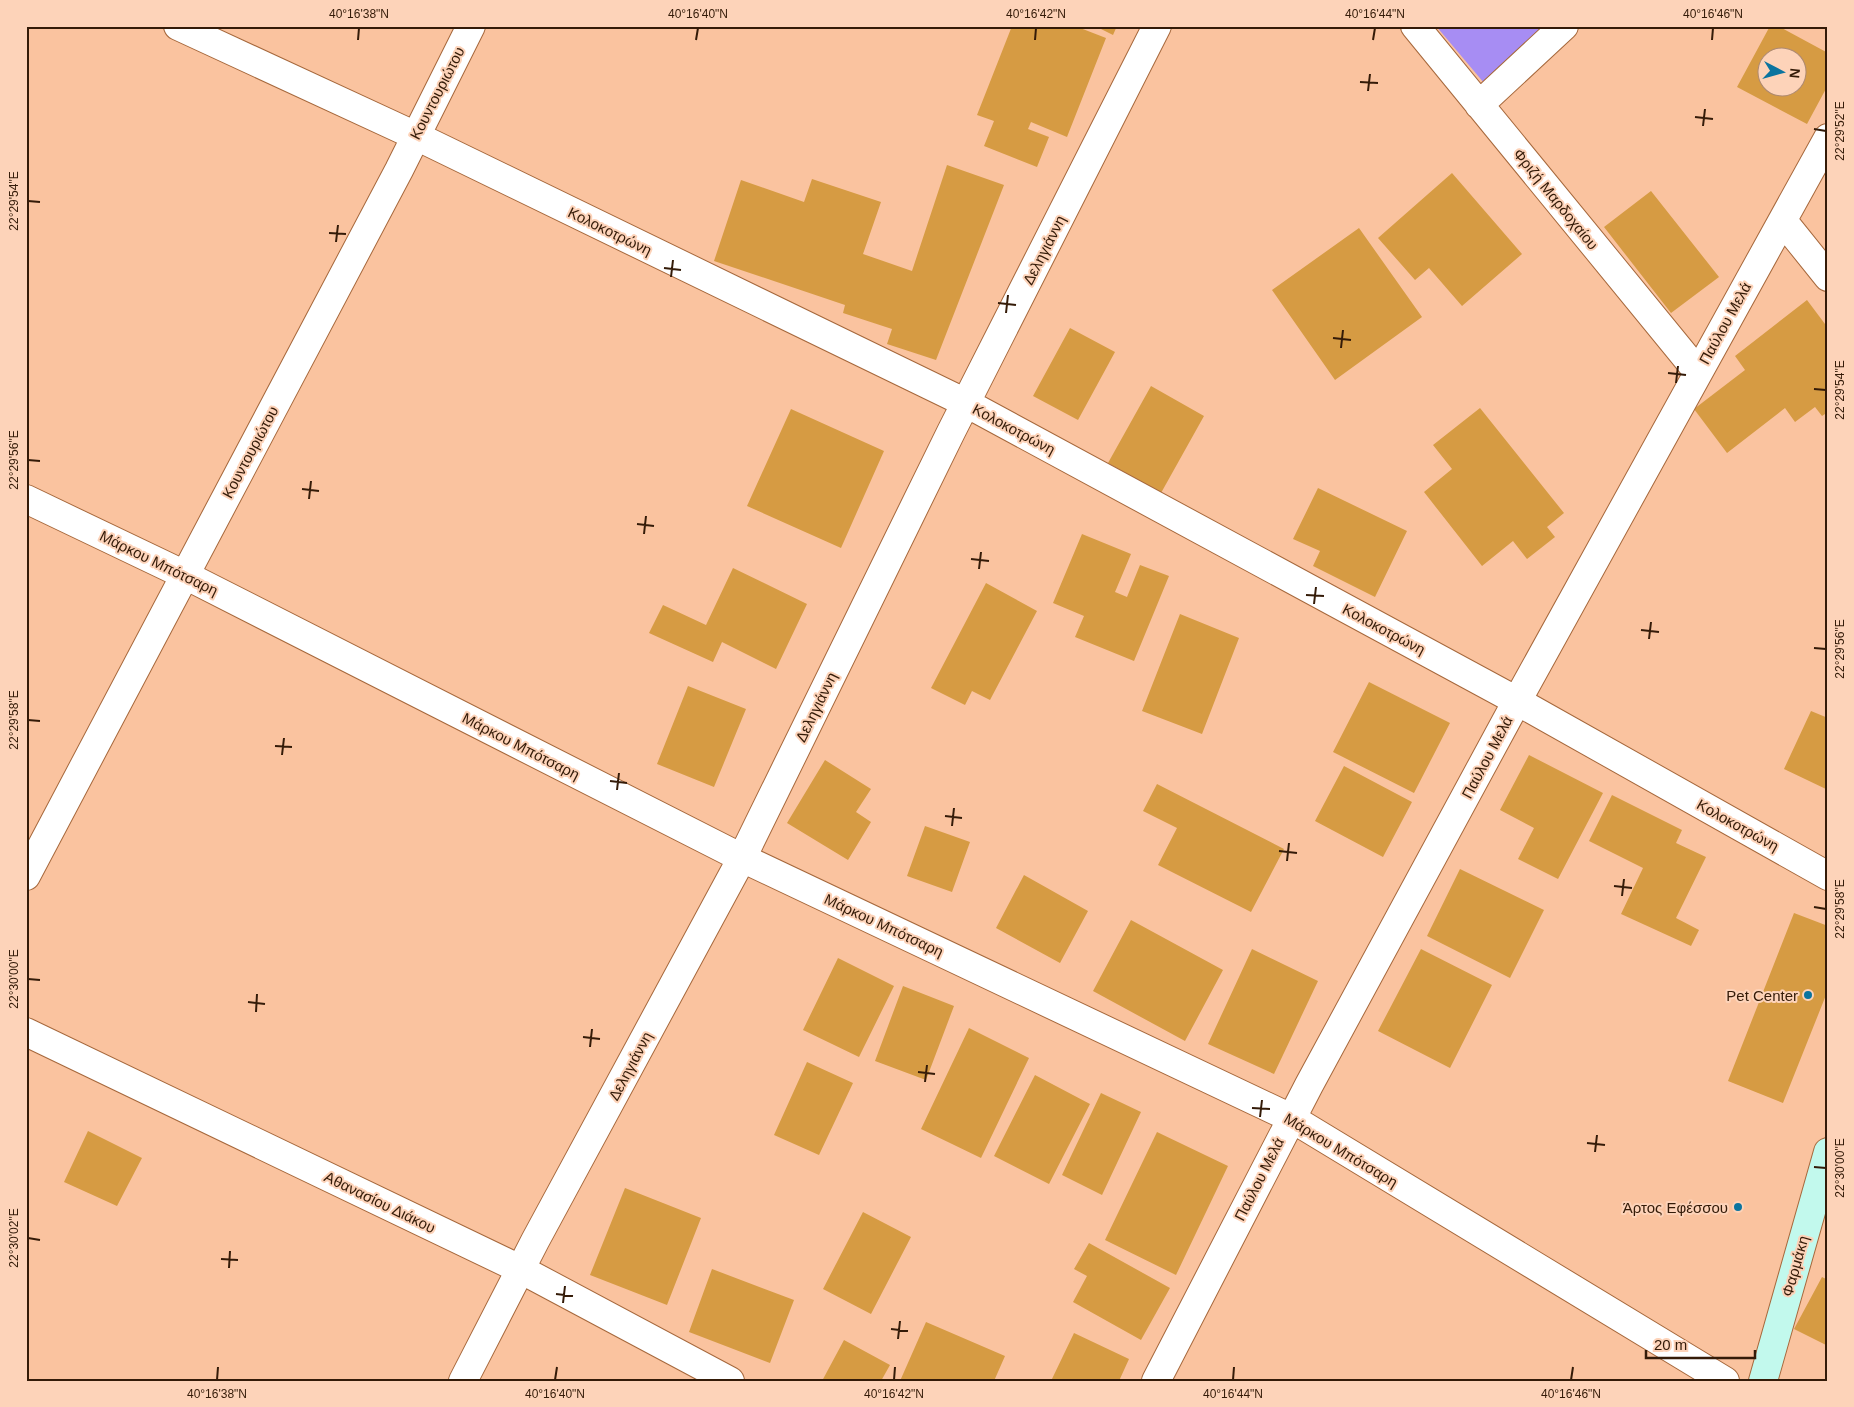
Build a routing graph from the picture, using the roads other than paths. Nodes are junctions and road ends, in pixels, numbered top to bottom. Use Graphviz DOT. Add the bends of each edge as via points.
graph roads {
  1 [pos="178,26"];
  2 [pos="471,26"];
  3 [pos="1157,26"];
  4 [pos="1415,26"];
  5 [pos="1564,26"];
  6 [pos="1479,105"];
  7 [pos="416,136"];
  8 [pos="1828,138"];
  9 [pos="1783,221"];
  10 [pos="1828,276"];
  11 [pos="1698,372"];
  12 [pos="966,403"];
  13 [pos="26,499"];
  14 [pos="186,575"];
  15 [pos="1517,701"];
  16 [pos="742,858"];
  17 [pos="26,876"];
  18 [pos="1828,876"];
  19 [pos="26,1032"];
  20 [pos="1291,1118"];
  21 [pos="1828,1152"];
  22 [pos="520,1269"];
  23 [pos="463,1381"];
  24 [pos="730,1381"];
  25 [pos="1156,1381"];
  26 [pos="1725,1381"];
  27 [pos="1763,1381"];
  1 -- 7 [label="street, Κολοκοτρώνη"];
  2 -- 7 [label="street, Κουντουριώτου"];
  3 -- 12 [label="street, Δεληγιάννη"];
  4 -- 6 [label="street, Φριζή Μαρδοχαίου"];
  5 -- 6 [label="street"];
  6 -- 11 [label="street, Φριζή Μαρδοχαίου"];
  7 -- 12 [label="street, Κολοκοτρώνη"];
  7 -- 14 [label="street, Κουντουριώτου"];
  8 -- 9 [label="street, Παύλου Μελά"];
  9 -- 10 [label="street"];
  9 -- 11 [label="street, Παύλου Μελά"];
  11 -- 15 [label="street, Παύλου Μελά"];
  12 -- 15 [label="street, Κολοκοτρώνη"];
  12 -- 16 [label="street, Δεληγιάννη"];
  13 -- 14 [label="street, Μάρκου Μπότσαρη"];
  14 -- 16 [label="street, Μάρκου Μπότσαρη"];
  14 -- 17 [label="street, Κουντουριώτου"];
  15 -- 18 [label="street, Κολοκοτρώνη"];
  15 -- 20 [label="street, Παύλου Μελά"];
  16 -- 20 [label="street, Μάρκου Μπότσαρη"];
  16 -- 22 [label="street, Δεληγιάννη"];
  19 -- 22 [label="street, Αθανασίου Διάκου"];
  20 -- 25 [label="street, Παύλου Μελά"];
  20 -- 26 [label="street, Μάρκου Μπότσαρη"];
  21 -- 27 [label="main road, Φαρμάκη"];
  22 -- 23 [label="street, Δεληγιάννη"];
  22 -- 24 [label="street, Αθανασίου Διάκου"];
}
